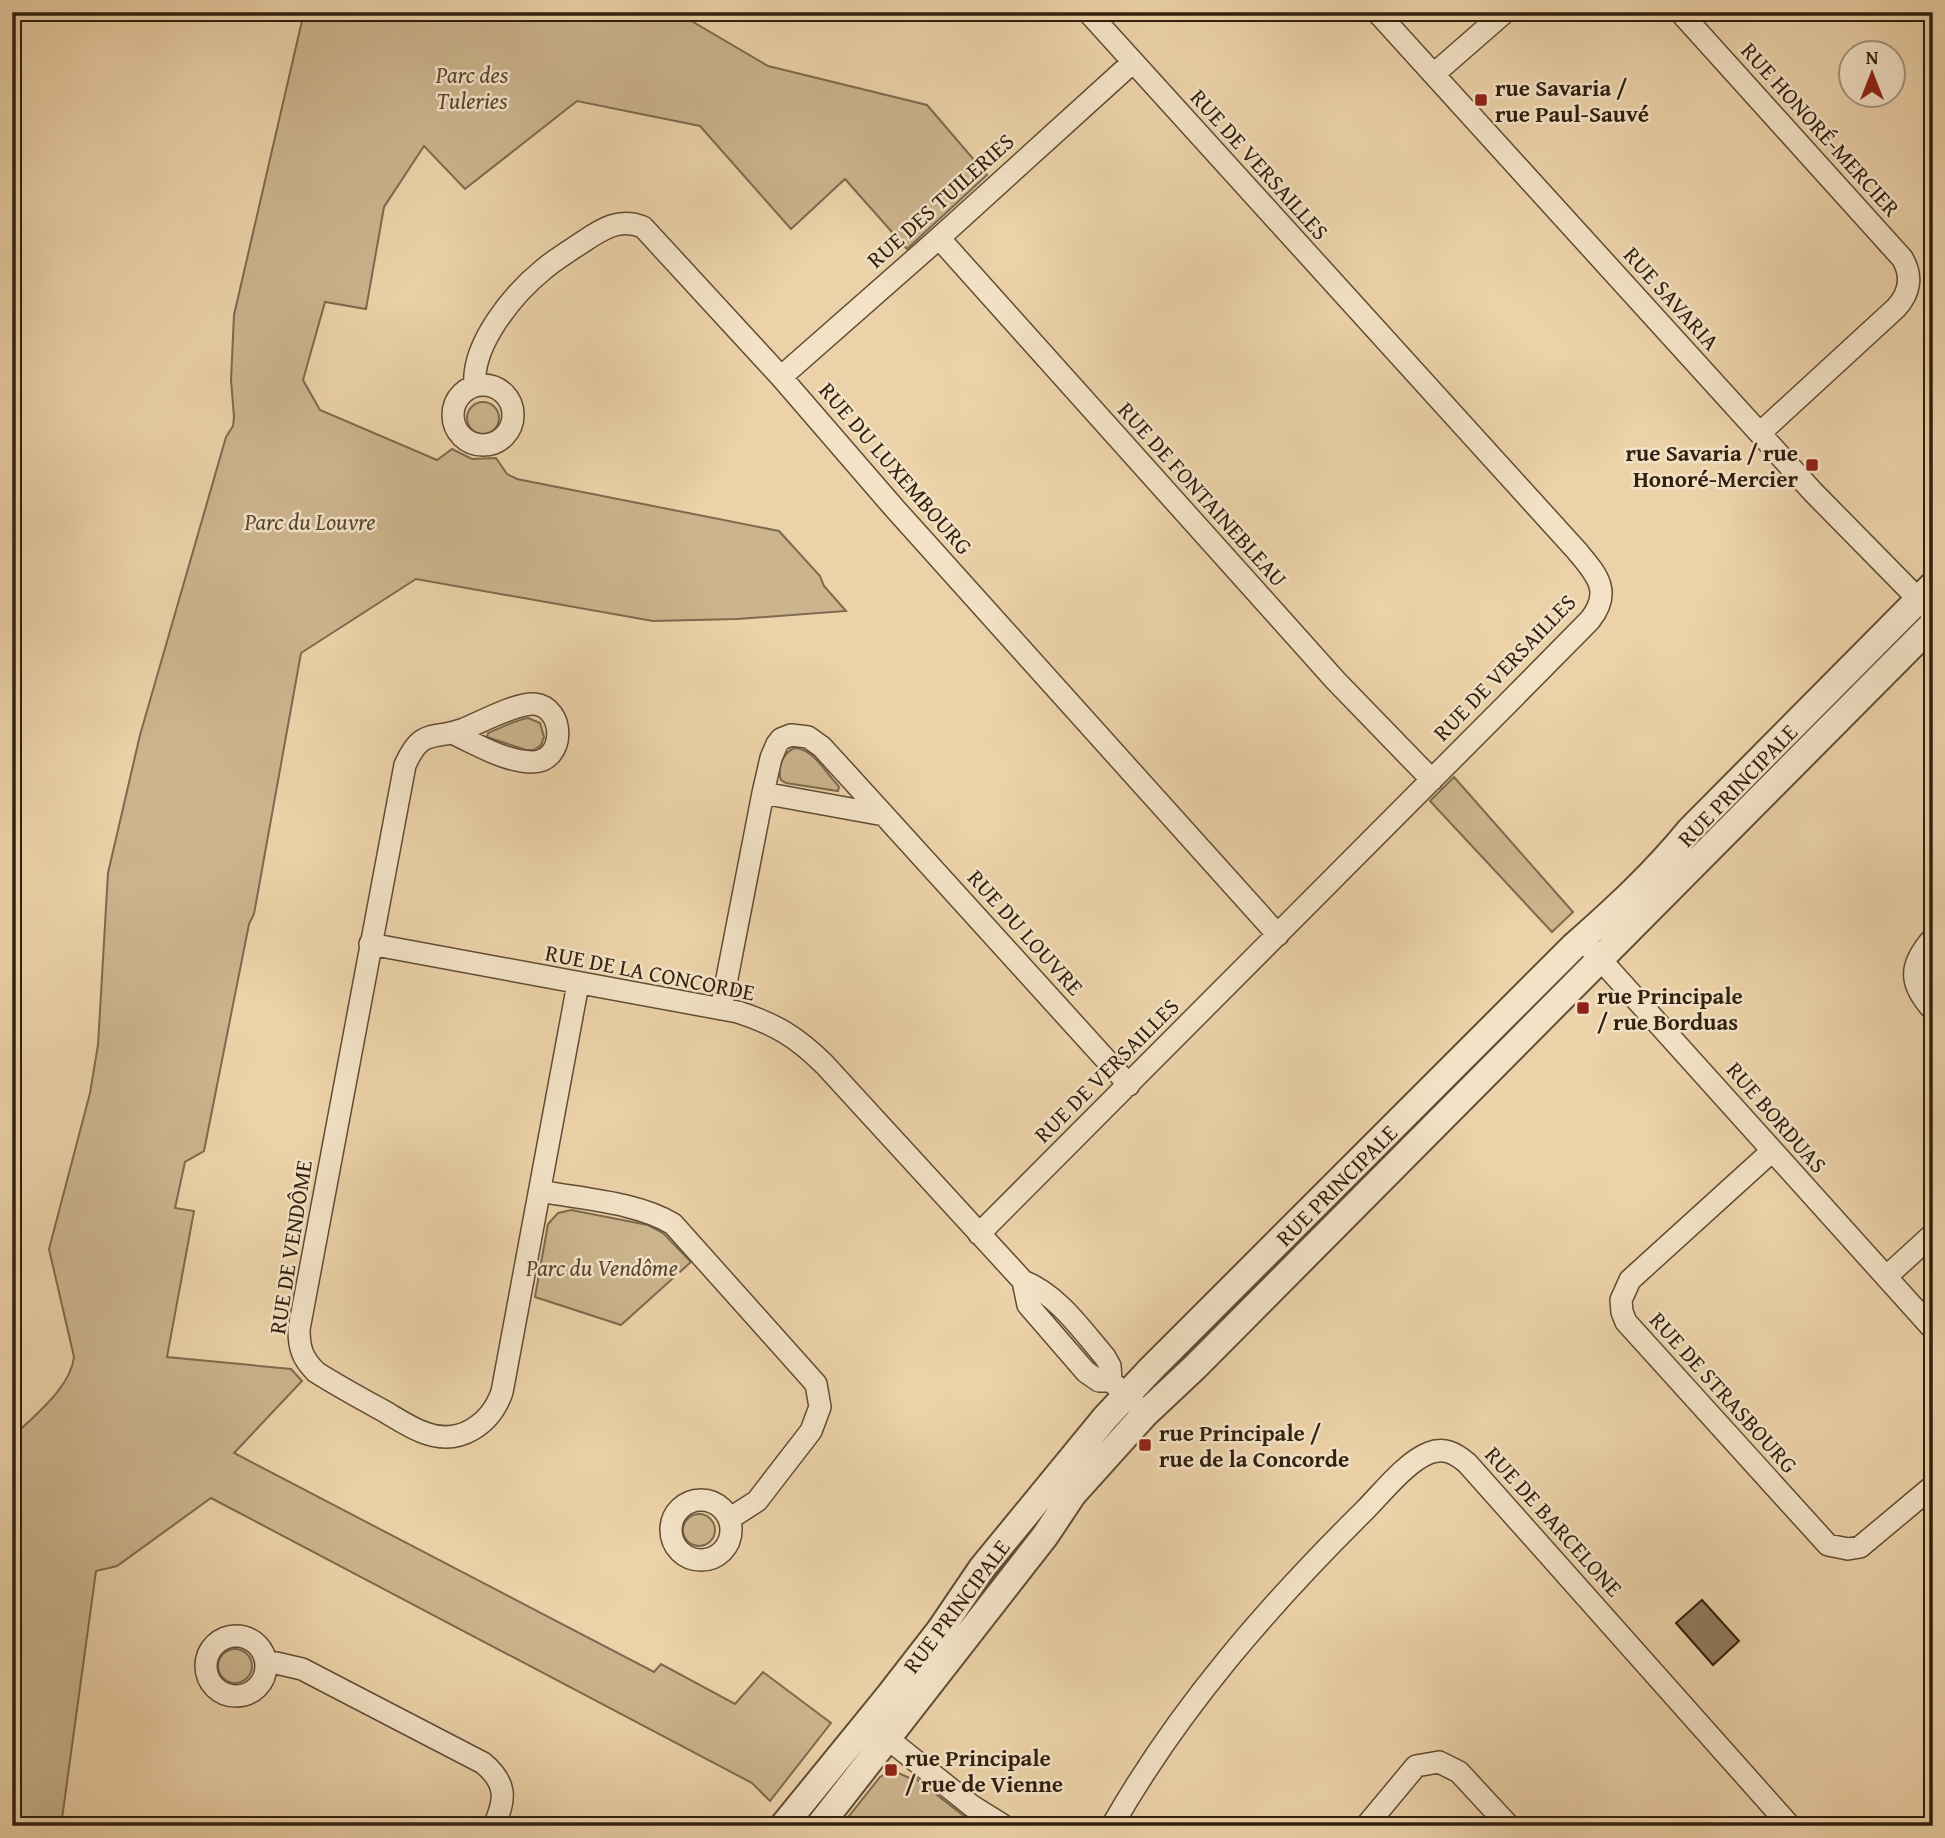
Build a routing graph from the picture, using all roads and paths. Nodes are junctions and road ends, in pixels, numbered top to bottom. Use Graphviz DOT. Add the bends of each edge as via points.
graph roads {
  1 [pos="1088,12"];
  2 [pos="1377,12"];
  3 [pos="1505,12"];
  4 [pos="1680,12"];
  5 [pos="1133,62"];
  6 [pos="1434,74"];
  7 [pos="939,238"];
  8 [pos="781,377"];
  9 [pos="475,386"];
  10 [pos="1760,433"];
  11 [pos="1928,599"];
  12 [pos="1933,624"];
  13 [pos="453,733"];
  14 [pos="1432,780"];
  15 [pos="763,793"];
  16 [pos="884,815"];
  17 [pos="1278,934"];
  18 [pos="1933,938"];
  19 [pos="1582,939"];
  20 [pos="370,944"];
  21 [pos="1601,959"];
  22 [pos="578,984"];
  23 [pos="721,1009"];
  24 [pos="1933,1010"];
  25 [pos="1129,1085"];
  26 [pos="1771,1152"];
  27 [pos="540,1191"];
  28 [pos="979,1234"];
  29 [pos="1933,1234"];
  30 [pos="1886,1277"];
  31 [pos="1933,1329"];
  32 [pos="1118,1388"];
  33 [pos="1145,1414"];
  34 [pos="1933,1486"];
  35 [pos="729,1519"];
  36 [pos="266,1664"];
  37 [pos="877,1730"];
  38 [pos="494,1826"];
  39 [pos="783,1826"];
  40 [pos="819,1826"];
  41 [pos="1004,1826"];
  42 [pos="1112,1826"];
  43 [pos="1366,1826"];
  44 [pos="1508,1826"];
  45 [pos="1790,1826"];
  1 -- 5 [label="street, RUE DE VERSAILLES"];
  2 -- 6 [label="street, RUE SAVARIA"];
  3 -- 6 [label="street"];
  4 -- 10 [label="street, RUE HONORÉ-MERCIER" via="1902,258 1909,272 1908,290 1896,308"];
  5 -- 7 [label="street, RUE DES TUILERIES"];
  5 -- 14 [label="street, RUE DE VERSAILLES" via="1577,551 1598,580 1600,604 1590,620"];
  6 -- 10 [label="street, RUE SAVARIA"];
  7 -- 8 [label="street, RUE DES TUILERIES"];
  7 -- 14 [label="street, RUE DE FONTAINEBLEAU" via="1336,681"];
  8 -- 9 [label="street, RUE DU LUXEMBOURG" via="649,232 621,222 602,229 544,268 512,301 475,362"];
  8 -- 17 [label="street, RUE DU LUXEMBOURG"];
  10 -- 11 [label="street, RUE SAVARIA" via="1813,492"];
  11 -- 19 [label="street, RUE PRINCIPALE"];
  12 -- 21 [label="street, RUE PRINCIPALE"];
  13 -- 20 [label="street, RUE DE VENDÔME" via="419,742 405,765"];
  14 -- 17 [label="street, RUE DE VERSAILLES"];
  15 -- 16 [label="street"];
  15 -- 16 [label="street, RUE DU LOUVRE" via="781,739 808,737"];
  15 -- 23 [label="street, RUE DU LOUVRE"];
  16 -- 25 [label="street, RUE DU LOUVRE"];
  17 -- 25 [label="street, RUE DE VERSAILLES"];
  18 -- 24 [label="street" via="1914,970 1918,989"];
  19 -- 21 [label="street, RUE BORDUAS"];
  19 -- 32 [label="street, RUE PRINCIPALE"];
  20 -- 22 [label="street, RUE DE LA CONCORDE"];
  20 -- 27 [label="street, RUE DE VENDÔME" via="299,1329 304,1359 316,1372 426,1434 460,1434 480,1426 497,1407 502,1392"];
  21 -- 26 [label="street, RUE BORDUAS"];
  21 -- 33 [label="street, RUE PRINCIPALE"];
  22 -- 23 [label="street, RUE DE LA CONCORDE"];
  22 -- 27 [label="street, RUE DE VENDÔME"];
  23 -- 28 [label="street, RUE DE LA CONCORDE" via="783,1029 807,1047"];
  25 -- 28 [label="street, RUE DE VERSAILLES"];
  26 -- 30 [label="street, RUE BORDUAS"];
  26 -- 34 [label="street, RUE DE STRASBOURG" via="1630,1280 1622,1294 1623,1317 1828,1545 1860,1546"];
  27 -- 35 [label="street" via="643,1210 673,1224 816,1384 820,1407 811,1431 757,1501"];
  28 -- 32 [label="street, RUE DE LA CONCORDE" via="1023,1281 1053,1298 1105,1357"];
  29 -- 30 [label="street"];
  30 -- 31 [label="street, RUE BORDUAS"];
  32 -- 33 [label="street, RUE DE LA CONCORDE"];
  32 -- 37 [label="street, RUE PRINCIPALE" via="962,1595"];
  33 -- 37 [label="street, RUE PRINCIPALE"];
  36 -- 38 [label="street" via="302,1669 483,1763 502,1788 502,1806"];
  37 -- 39 [label="street, RUE PRINCIPALE"];
  37 -- 40 [label="street, RUE PRINCIPALE"];
  37 -- 41 [label="street"];
  42 -- 45 [label="street, RUE DE BARCELONE" via="1142,1773 1251,1629 1411,1464 1444,1450 1467,1463"];
  43 -- 44 [label="street" via="1416,1766 1438,1762 1459,1772"];
}
